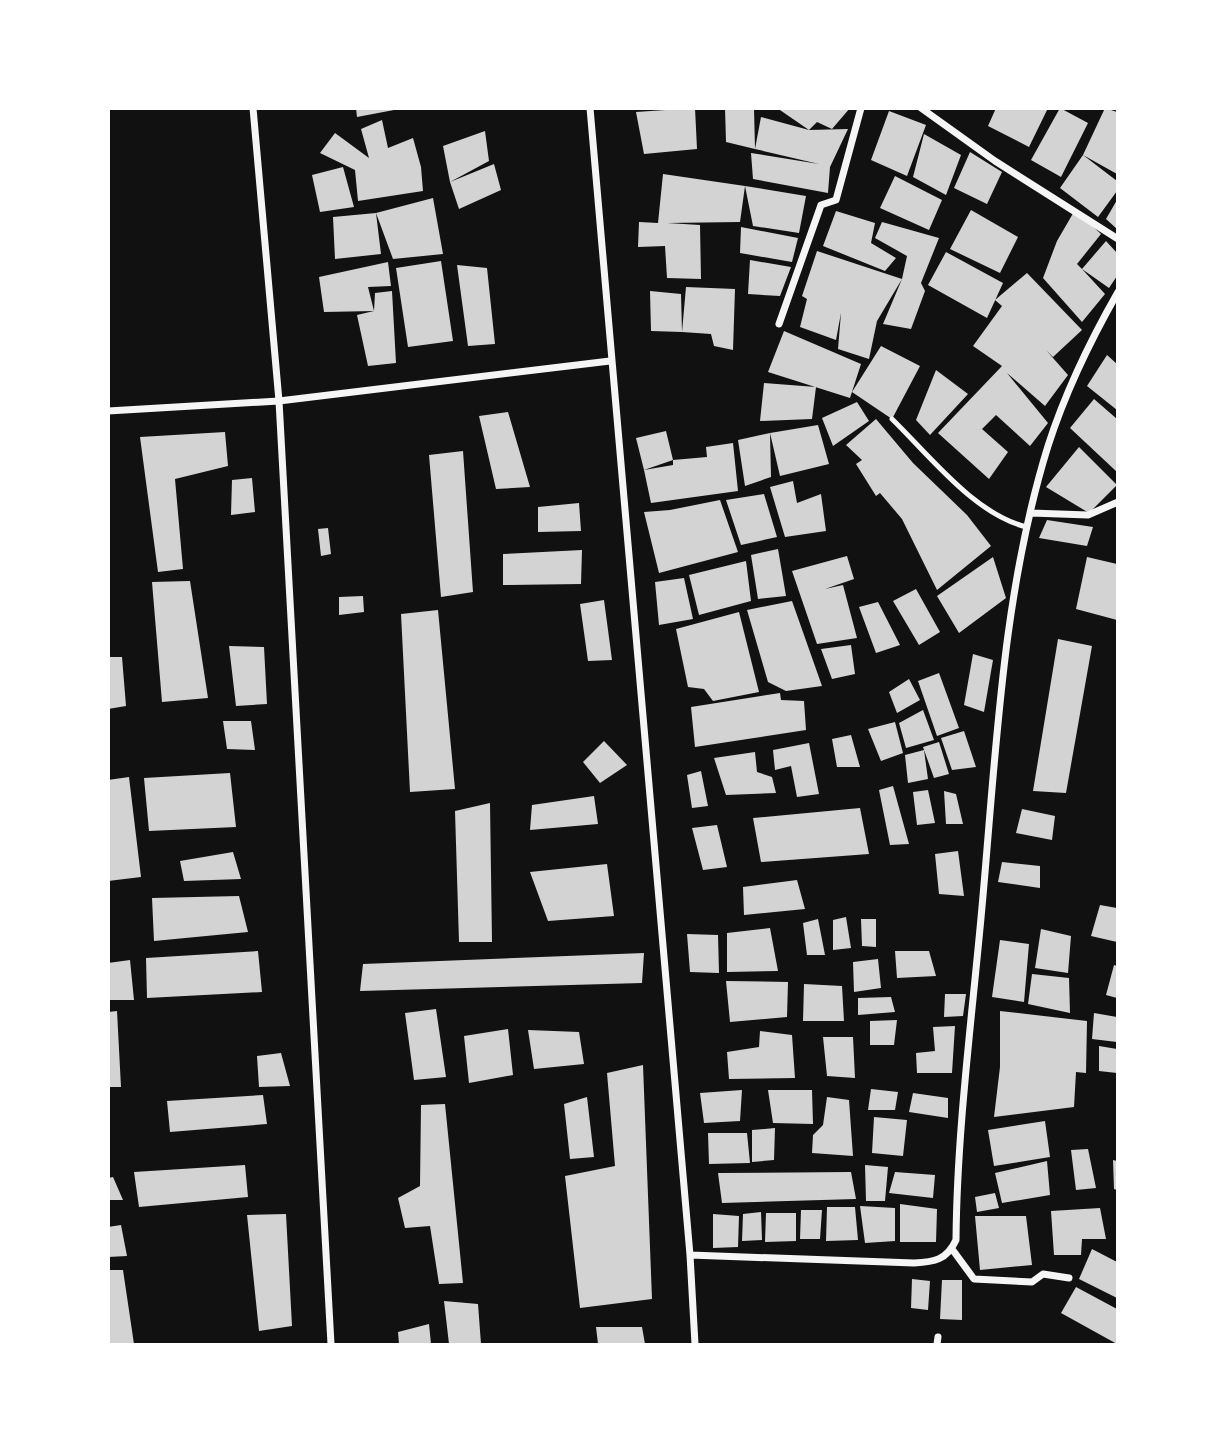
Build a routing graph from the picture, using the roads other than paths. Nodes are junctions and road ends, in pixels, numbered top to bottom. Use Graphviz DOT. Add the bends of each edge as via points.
graph roads {
  1 [pos="253,108"];
  2 [pos="590,108"];
  3 [pos="861,108"];
  4 [pos="921,108"];
  5 [pos="1118,239"];
  6 [pos="1118,292"];
  7 [pos="779,324"];
  8 [pos="610,361"];
  9 [pos="279,401"];
  10 [pos="108,411"];
  11 [pos="892,419"];
  12 [pos="1118,502"];
  13 [pos="1031,513"];
  14 [pos="1027,527"];
  15 [pos="952,1249"];
  16 [pos="690,1255"];
  17 [pos="1069,1278"];
  18 [pos="331,1345"];
  19 [pos="695,1345"];
  1 -- 9 [label="street"];
  2 -- 8 [label="street"];
  3 -- 7 [label="street" via="835,200 821,205"];
  4 -- 5 [label="street"];
  6 -- 13 [label="street" via="1072,383 1048,446"];
  8 -- 9 [label="street"];
  8 -- 16 [label="street"];
  9 -- 10 [label="street"];
  9 -- 18 [label="street"];
  11 -- 14 [label="lane" via="978,504 1007,523"];
  12 -- 13 [label="street" via="1087,515"];
  13 -- 14 [label="street"];
  14 -- 15 [label="street" via="1002,687"];
  15 -- 16 [label="street" via="933,1262 914,1263"];
  15 -- 17 [label="street" via="974,1279 1032,1282 1043,1274"];
  16 -- 19 [label="street"];
}
